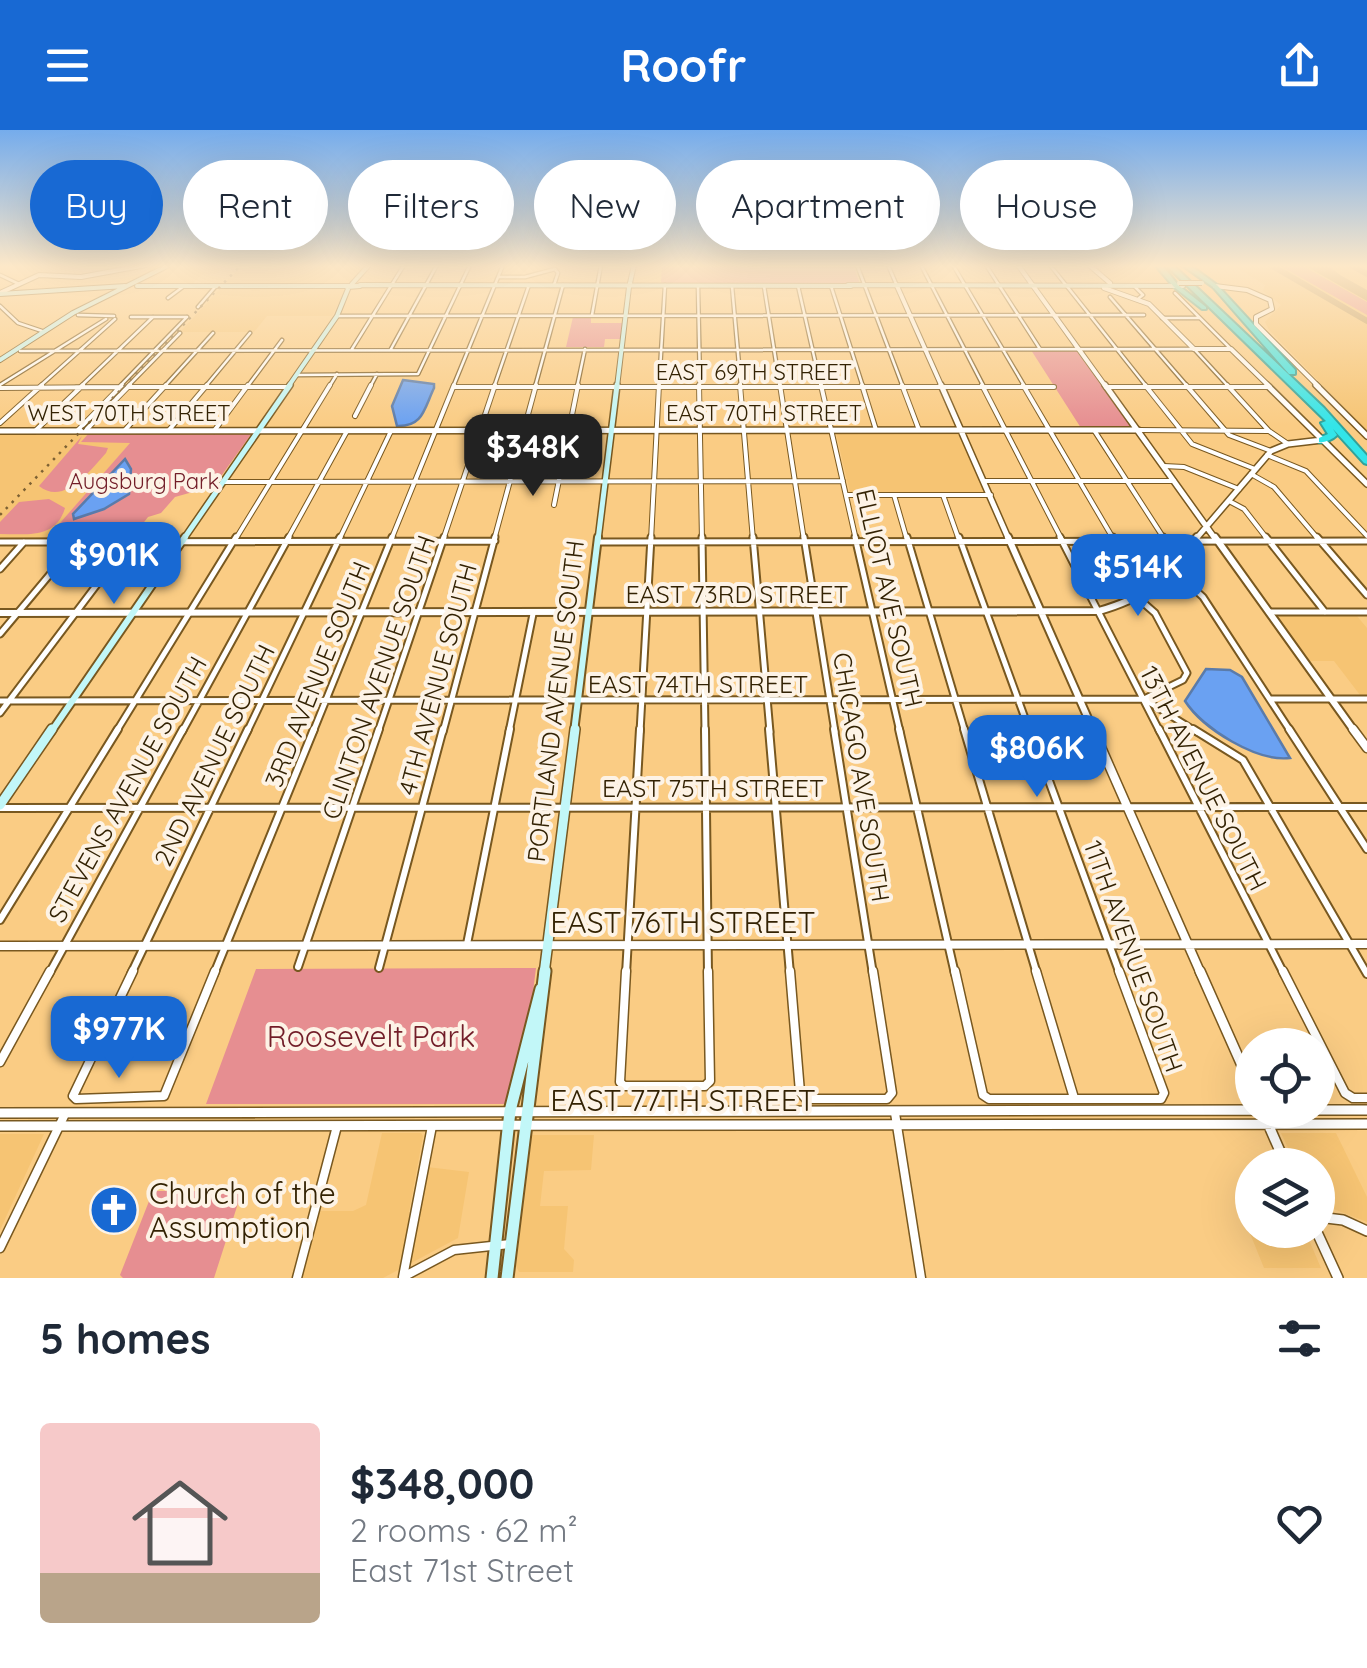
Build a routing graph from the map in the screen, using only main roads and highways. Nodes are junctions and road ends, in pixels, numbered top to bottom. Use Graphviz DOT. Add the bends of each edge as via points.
graph roads {
  1 [pos="68,319"];
  2 [pos="71,319"];
  3 [pos="335,319"];
  4 [pos="628,319"];
  5 [pos="1218,319"];
  6 [pos="1226,319"];
  7 [pos="1229,319"];
  8 [pos="1240,319"];
  9 [pos="20,350"];
  10 [pos="1261,353"];
  11 [pos="0,360"];
  12 [pos="1302,385"];
  13 [pos="1310,400"];
  14 [pos="1367,450"];
  15 [pos="1367,464"];
  16 [pos="0,807"];
  17 [pos="540,989"];
  18 [pos="492,1278"];
  19 [pos="508,1278"];
  1 -- 9 [label="main road"];
  2 -- 9 [label="main road"];
  3 -- 16 [label="main road"];
  4 -- 17 [label="main road, PORTLAND AVENUE SOUTH"];
  5 -- 10 [label="highway"];
  6 -- 10 [label="highway"];
  7 -- 12 [label="highway"];
  8 -- 12 [label="highway"];
  9 -- 11 [label="main road"];
  10 -- 13 [label="highway"];
  12 -- 14 [label="highway"];
  13 -- 15 [label="highway"];
  13 -- 15 [label="highway" via="1332,433 1322,440"];
  17 -- 18 [label="main road, PORTLAND AVENUE SOUTH" via="510,1112"];
  17 -- 19 [label="main road, PORTLAND AVENUE SOUTH"];
}
